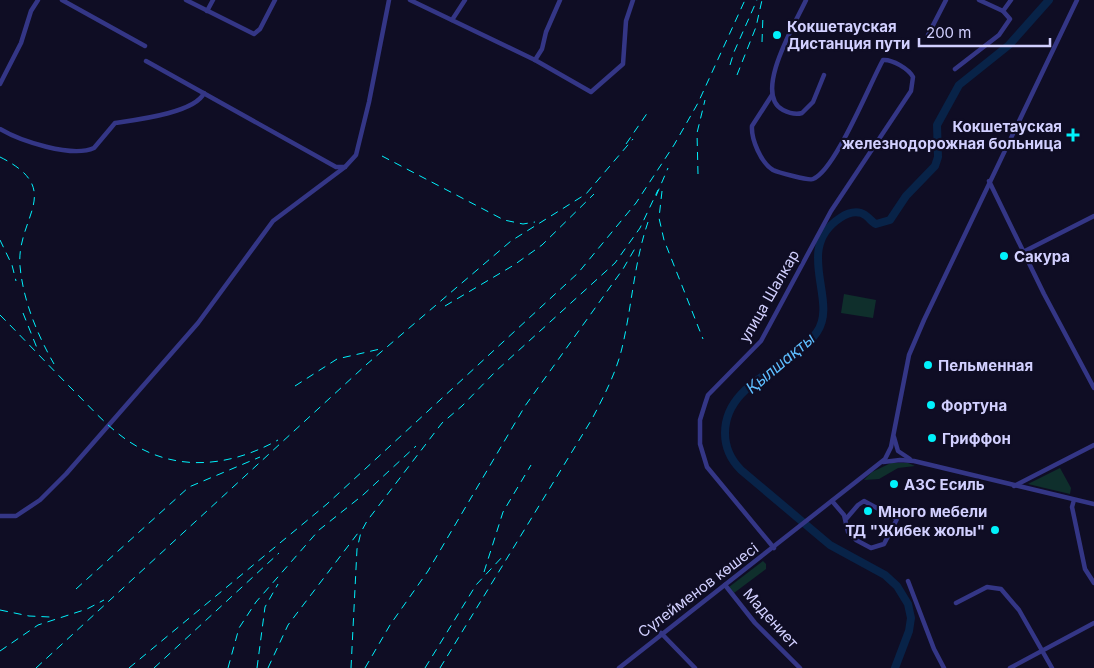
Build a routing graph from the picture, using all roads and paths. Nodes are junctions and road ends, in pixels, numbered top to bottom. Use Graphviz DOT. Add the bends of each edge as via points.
graph roads {
  1 [pos="38,0"];
  2 [pos="62,0"];
  3 [pos="186,0"];
  4 [pos="213,0"];
  5 [pos="275,0"];
  6 [pos="389,0"];
  7 [pos="410,0"];
  8 [pos="465,0"];
  9 [pos="560,0"];
  10 [pos="633,0"];
  11 [pos="806,0"];
  12 [pos="946,0"];
  13 [pos="979,0"];
  14 [pos="1011,0"];
  15 [pos="1077,0"];
  16 [pos="207,11"];
  17 [pos="1003,11"];
  18 [pos="452,20"];
  19 [pos="928,35"];
  20 [pos="145,46"];
  21 [pos="535,60"];
  22 [pos="146,61"];
  23 [pos="955,69"];
  24 [pos="824,75"];
  25 [pos="0,84"];
  26 [pos="204,93"];
  27 [pos="772,95"];
  28 [pos="0,129"];
  29 [pos="345,167"];
  30 [pos="989,181"];
  31 [pos="1094,216"];
  32 [pos="1023,252"];
  33 [pos="1094,388"];
  34 [pos="892,431"];
  35 [pos="1094,445"];
  36 [pos="914,461"];
  37 [pos="882,462"];
  38 [pos="1014,486"];
  39 [pos="1074,500"];
  40 [pos="832,501"];
  41 [pos="1094,504"];
  42 [pos="0,516"];
  43 [pos="846,519"];
  44 [pos="774,548"];
  45 [pos="908,581"];
  46 [pos="1094,583"];
  47 [pos="725,585"];
  48 [pos="956,603"];
  49 [pos="1094,623"];
  50 [pos="661,633"];
  51 [pos="1043,650"];
  52 [pos="619,668"];
  53 [pos="695,668"];
  54 [pos="800,668"];
  55 [pos="944,668"];
  56 [pos="1010,668"];
  57 [pos="1052,668"];
  1 -- 25 [label="street"];
  2 -- 20 [label="street"];
  3 -- 16 [label="street"];
  4 -- 16 [label="street"];
  5 -- 16 [label="street" via="257,33 250,33"];
  6 -- 29 [label="street" via="356,155"];
  7 -- 18 [label="street"];
  8 -- 18 [label="street"];
  9 -- 21 [label="street"];
  10 -- 21 [label="street" via="626,21 622,64 591,92"];
  11 -- 27 [label="street" via="778,61"];
  12 -- 19 [label="street"];
  13 -- 17 [label="street"];
  14 -- 17 [label="street"];
  15 -- 30 [label="street"];
  17 -- 23 [label="street" via="1010,19 1000,34"];
  18 -- 21 [label="street"];
  22 -- 26 [label="street"];
  24 -- 27 [label="street" via="813,102 802,113 795,114 780,108"];
  26 -- 28 [label="street" via="200,101 155,118 115,123 89,150 43,146"];
  26 -- 29 [label="street" via="336,166"];
  27 -- 44 [label="street, улица Шалкар" via="752,126 762,159 774,170 812,180 819,176 840,147 885,59 911,73 913,82 911,91 831,212 761,341 708,395 702,412 700,444 707,467"];
  29 -- 42 [label="street" via="273,221 198,323 66,474 40,500 16,516"];
  30 -- 32 [label="street"];
  30 -- 34 [label="street" via="909,355"];
  31 -- 32 [label="street"];
  32 -- 33 [label="street"];
  34 -- 36 [label="street" via="898,451"];
  34 -- 37 [label="street" via="891,447"];
  35 -- 38 [label="street"];
  36 -- 37 [label="street"];
  36 -- 38 [label="street"];
  37 -- 40 [label="street, Сүлейменов көшесі"];
  38 -- 39 [label="street"];
  39 -- 41 [label="street"];
  39 -- 46 [label="street" via="1072,507 1085,569"];
  40 -- 43 [label="street"];
  40 -- 44 [label="street, Сүлейменов көшесі"];
  43 -- 43 [label="street" via="864,501 897,519 887,541 875,548 851,536 846,528"];
  44 -- 47 [label="street, Сүлейменов көшесі"];
  45 -- 55 [label="street"];
  47 -- 50 [label="street, Сүлейменов көшесі"];
  47 -- 54 [label="street, Мадениет" via="755,623"];
  48 -- 51 [label="street" via="987,587 996,587 1005,592 1019,610"];
  49 -- 51 [label="street"];
  50 -- 52 [label="street, Сүлейменов көшесі"];
  50 -- 53 [label="street"];
  51 -- 56 [label="street"];
  51 -- 57 [label="street"];
}
